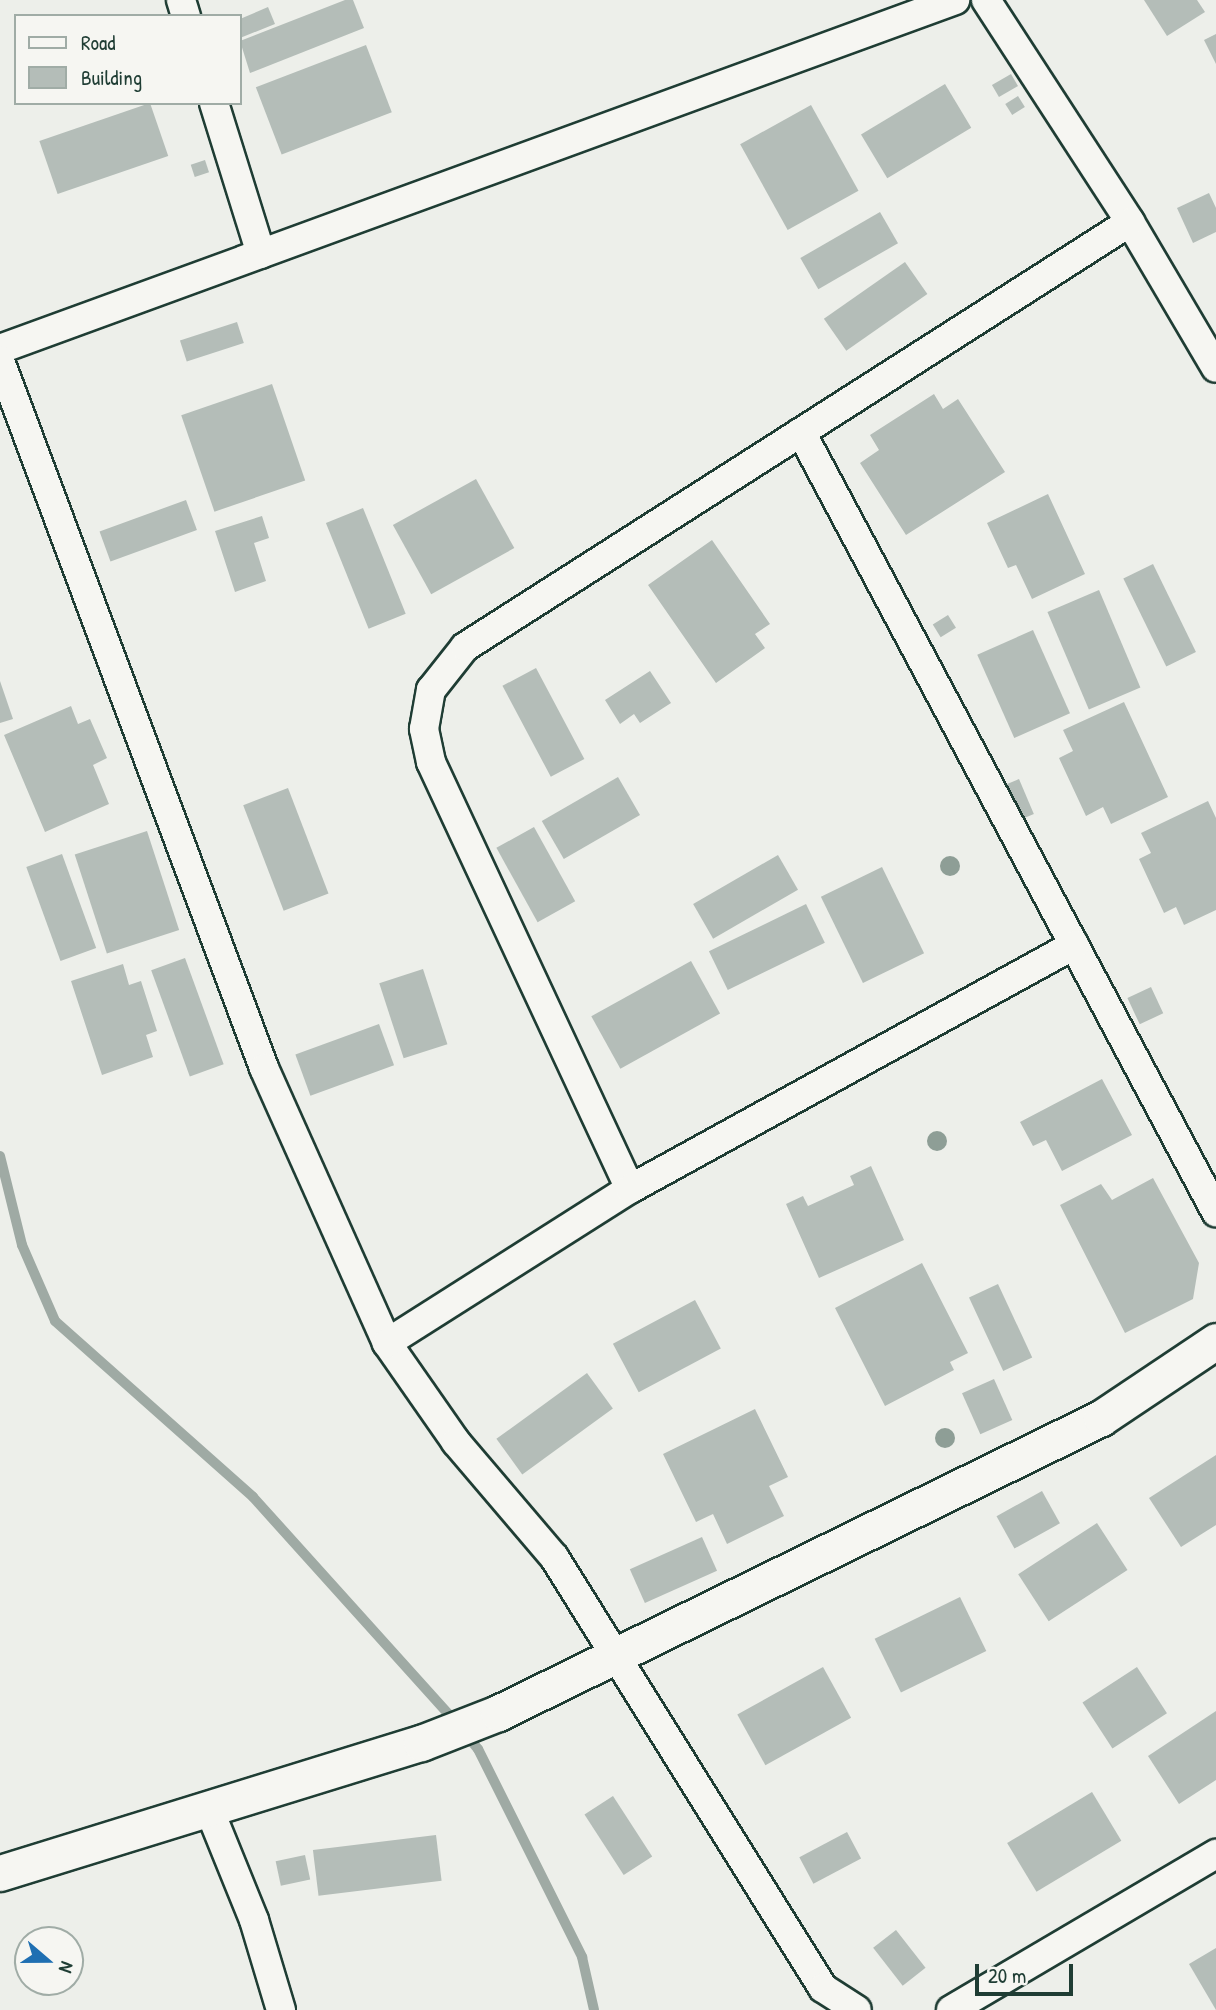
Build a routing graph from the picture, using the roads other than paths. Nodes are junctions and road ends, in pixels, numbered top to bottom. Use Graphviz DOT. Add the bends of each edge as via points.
graph roads {
  1 [pos="955,0"];
  2 [pos="986,0"];
  3 [pos="215,105"];
  4 [pos="1130,222"];
  5 [pos="261,254"];
  6 [pos="0,349"];
  7 [pos="0,361"];
  8 [pos="1216,368"];
  9 [pos="801,432"];
  10 [pos="1074,945"];
  11 [pos="630,1189"];
  12 [pos="1216,1212"];
  13 [pos="1216,1341"];
  14 [pos="387,1343"];
  15 [pos="619,1655"];
  16 [pos="209,1809"];
  17 [pos="1216,1854"];
  18 [pos="0,1873"];
  19 [pos="281,2010"];
  20 [pos="857,2010"];
  21 [pos="951,2010"];
  1 -- 5 [label="street"];
  2 -- 4 [label="street"];
  3 -- 5 [label="street"];
  4 -- 8 [label="street"];
  4 -- 9 [label="street"];
  5 -- 6 [label="street"];
  7 -- 14 [label="street" via="264,1068"];
  9 -- 10 [label="street"];
  9 -- 11 [label="street" via="465,647 431,690 424,729 431,762"];
  10 -- 11 [label="street"];
  10 -- 12 [label="street"];
  11 -- 14 [label="street"];
  13 -- 15 [label="street" via="1101,1418"];
  14 -- 15 [label="street" via="456,1442 554,1557"];
  15 -- 16 [label="street" via="498,1713 421,1742"];
  15 -- 20 [label="street" via="823,1988"];
  16 -- 18 [label="street"];
  16 -- 19 [label="street" via="254,1920"];
  17 -- 21 [label="street"];
}
